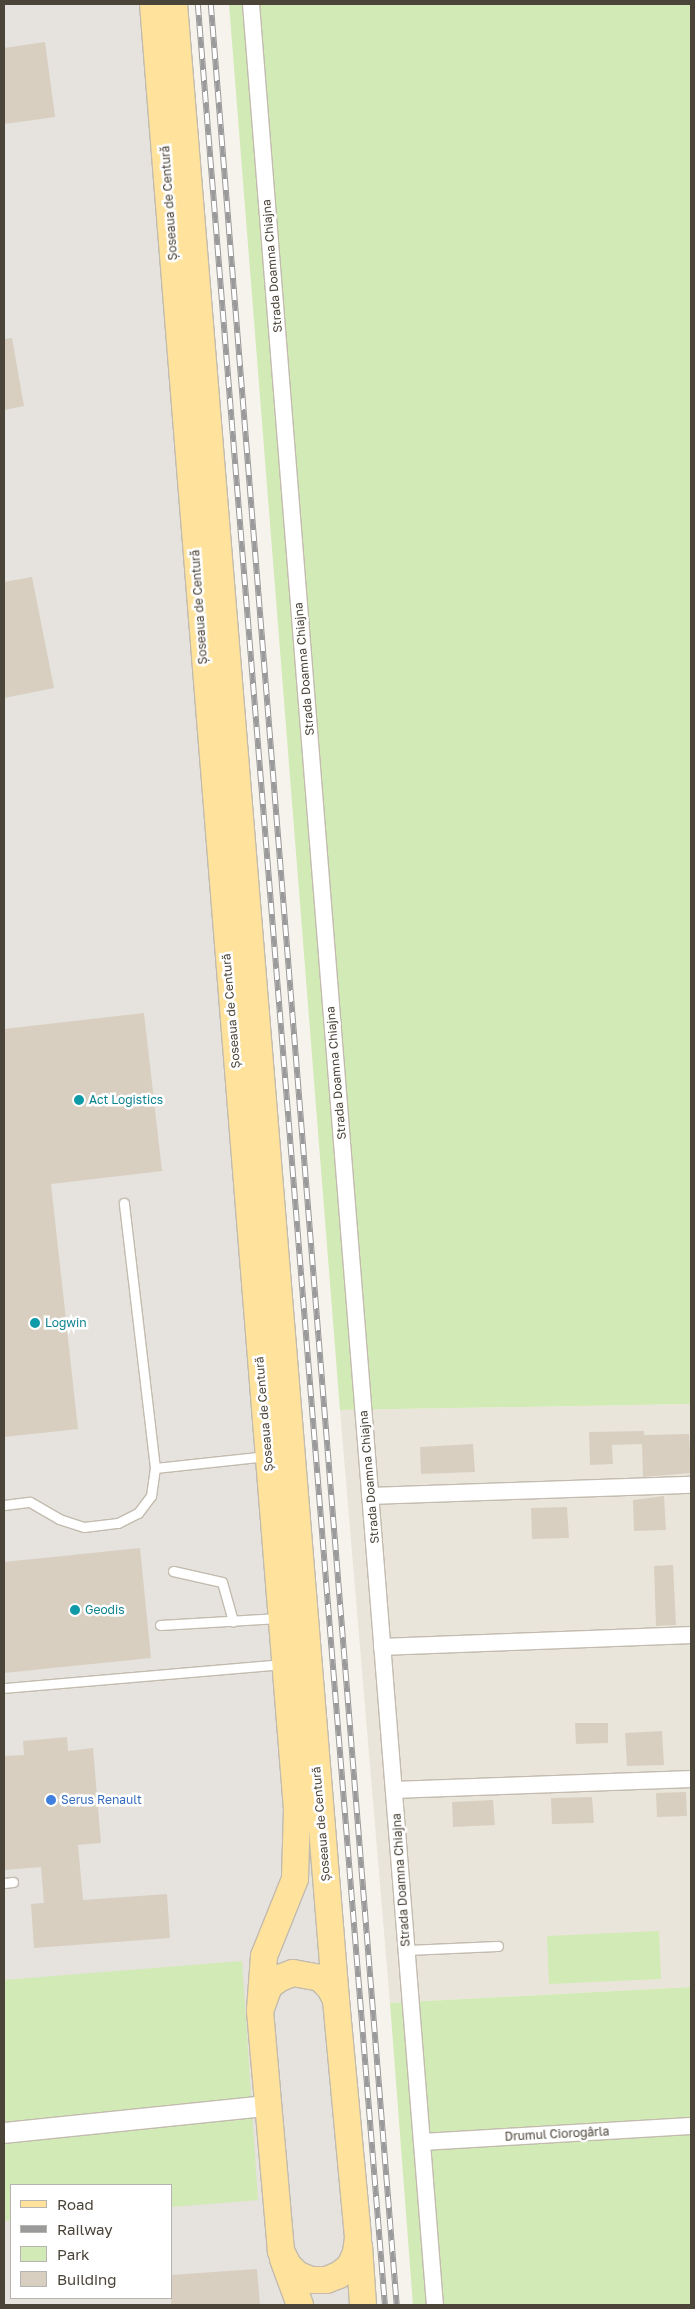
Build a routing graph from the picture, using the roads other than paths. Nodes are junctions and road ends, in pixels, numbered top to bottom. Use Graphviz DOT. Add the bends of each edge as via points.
graph roads {
  1 [pos="153,4"];
  2 [pos="174,4"];
  3 [pos="251,4"];
  4 [pos="124,1203"];
  5 [pos="268,1456"];
  6 [pos="155,1468"];
  7 [pos="691,1485"];
  8 [pos="370,1496"];
  9 [pos="4,1505"];
  10 [pos="173,1571"];
  11 [pos="283,1618"];
  12 [pos="232,1621"];
  13 [pos="160,1625"];
  14 [pos="691,1635"];
  15 [pos="382,1647"];
  16 [pos="287,1664"];
  17 [pos="4,1688"];
  18 [pos="691,1779"];
  19 [pos="394,1790"];
  20 [pos="498,1946"];
  21 [pos="406,1950"];
  22 [pos="336,2000"];
  23 [pos="260,2011"];
  24 [pos="267,2106"];
  25 [pos="691,2126"];
  26 [pos="4,2133"];
  27 [pos="422,2142"];
  28 [pos="358,2238"];
  29 [pos="281,2251"];
  30 [pos="300,2305"];
  31 [pos="363,2305"];
  32 [pos="435,2305"];
  1 -- 5 [label="main road, Șoseaua de Centură"];
  2 -- 22 [label="main road, Șoseaua de Centură"];
  3 -- 8 [label="street, Strada Doamna Chiajna"];
  4 -- 6 [label="lane"];
  5 -- 6 [label="lane"];
  5 -- 11 [label="main road, Șoseaua de Centură"];
  6 -- 9 [label="lane" via="152,1496 138,1513 118,1523 84,1527 30,1502"];
  7 -- 8 [label="street"];
  8 -- 15 [label="street, Strada Doamna Chiajna"];
  10 -- 12 [label="lane" via="222,1582"];
  11 -- 12 [label="lane"];
  11 -- 16 [label="main road, Șoseaua de Centură"];
  12 -- 13 [label="lane"];
  14 -- 15 [label="street"];
  15 -- 19 [label="street, Strada Doamna Chiajna"];
  16 -- 17 [label="lane"];
  16 -- 23 [label="main road, Șoseaua de Centură" via="298,1860 291,1895 264,1956"];
  18 -- 19 [label="street"];
  19 -- 21 [label="street, Strada Doamna Chiajna"];
  20 -- 21 [label="lane"];
  21 -- 27 [label="street, Strada Doamna Chiajna"];
  22 -- 23 [label="main road" via="320,1978 294,1973 269,1986"];
  22 -- 28 [label="main road, Șoseaua de Centură"];
  23 -- 24 [label="main road, Șoseaua de Centură"];
  24 -- 26 [label="street"];
  24 -- 29 [label="main road, Șoseaua de Centură"];
  25 -- 27 [label="street, Drumul Ciorogârla"];
  27 -- 32 [label="street, Strada Doamna Chiajna"];
  28 -- 29 [label="main road" via="350,2266 339,2276 326,2280 311,2280 298,2274 288,2265"];
  28 -- 31 [label="main road"];
  29 -- 30 [label="main road" via="288,2280"];
}
